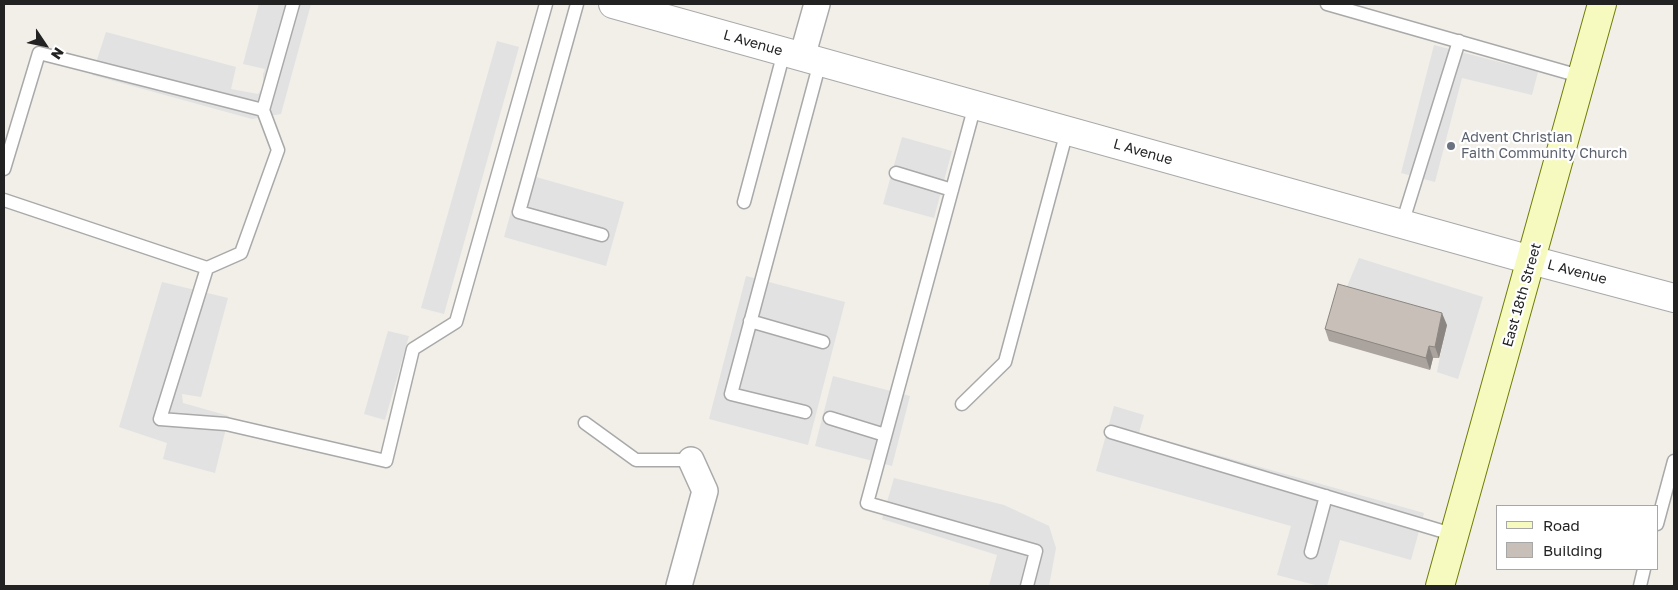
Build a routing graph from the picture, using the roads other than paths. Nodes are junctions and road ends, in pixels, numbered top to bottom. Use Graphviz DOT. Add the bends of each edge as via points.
graph roads {
  1 [pos="293,4"];
  2 [pos="546,4"];
  3 [pos="577,4"];
  4 [pos="613,4"];
  5 [pos="817,4"];
  6 [pos="1327,4"];
  7 [pos="1602,4"];
  8 [pos="1460,41"];
  9 [pos="802,57"];
  10 [pos="1583,76"];
  11 [pos="975,105"];
  12 [pos="263,110"];
  13 [pos="1067,131"];
  14 [pos="4,169"];
  15 [pos="896,173"];
  16 [pos="952,190"];
  17 [pos="4,200"];
  18 [pos="744,202"];
  19 [pos="1402,224"];
  20 [pos="602,235"];
  21 [pos="1531,260"];
  22 [pos="207,268"];
  23 [pos="1674,298"];
  24 [pos="750,321"];
  25 [pos="823,342"];
  26 [pos="962,404"];
  27 [pos="805,412"];
  28 [pos="830,418"];
  29 [pos="585,423"];
  30 [pos="1111,432"];
  31 [pos="885,435"];
  32 [pos="691,460"];
  33 [pos="1674,461"];
  34 [pos="1326,496"];
  35 [pos="1658,520"];
  36 [pos="1455,535"];
  37 [pos="1312,552"];
  38 [pos="1644,570"];
  39 [pos="679,586"];
  40 [pos="1027,586"];
  41 [pos="1440,586"];
  42 [pos="1640,586"];
  1 -- 12 [label="lane"];
  2 -- 22 [label="lane" via="456,322 413,350 386,461 226,424 160,418"];
  3 -- 20 [label="lane" via="519,212"];
  4 -- 9 [label="street, L Avenue"];
  5 -- 9 [label="street"];
  6 -- 8 [label="lane"];
  7 -- 10 [label="main road, East 18th Street"];
  8 -- 10 [label="lane"];
  8 -- 19 [label="lane"];
  9 -- 11 [label="street, L Avenue"];
  9 -- 18 [label="lane"];
  9 -- 24 [label="lane"];
  10 -- 21 [label="main road, East 18th Street"];
  11 -- 13 [label="street, L Avenue"];
  11 -- 16 [label="lane"];
  12 -- 14 [label="lane" via="39,53"];
  12 -- 22 [label="lane" via="278,150 241,253"];
  13 -- 19 [label="street, L Avenue"];
  13 -- 26 [label="lane" via="1006,362"];
  15 -- 16 [label="lane"];
  16 -- 31 [label="lane"];
  17 -- 22 [label="lane"];
  19 -- 21 [label="street, L Avenue"];
  21 -- 23 [label="street, L Avenue"];
  21 -- 36 [label="main road, East 18th Street"];
  24 -- 25 [label="lane"];
  24 -- 27 [label="lane" via="731,394"];
  28 -- 31 [label="lane"];
  29 -- 32 [label="lane" via="636,460"];
  30 -- 34 [label="lane"];
  31 -- 40 [label="lane" via="867,503 1036,550"];
  32 -- 39 [label="street" via="705,491"];
  33 -- 35 [label="lane"];
  34 -- 36 [label="lane"];
  34 -- 37 [label="lane"];
  36 -- 41 [label="main road, East 18th Street"];
  38 -- 42 [label="lane"];
}
